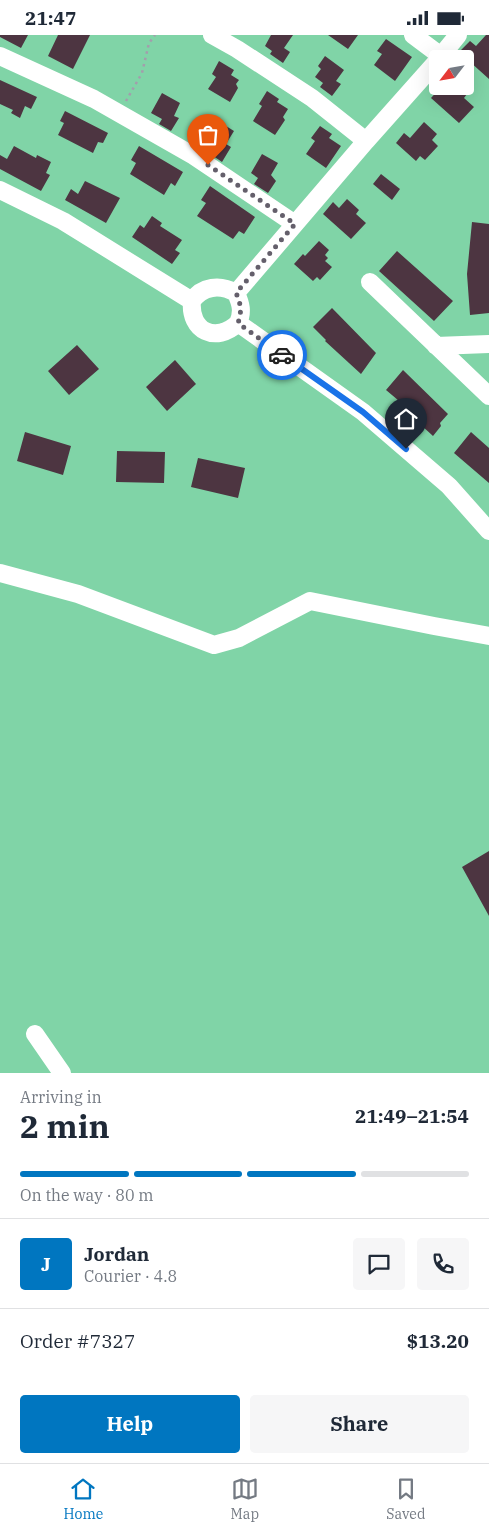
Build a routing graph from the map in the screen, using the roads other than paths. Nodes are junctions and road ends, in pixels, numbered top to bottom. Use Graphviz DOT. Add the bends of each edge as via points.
graph roads {
  1 [pos="212,35"];
  2 [pos="413,35"];
  3 [pos="458,35"];
  4 [pos="430,50"];
  5 [pos="446,50"];
  6 [pos="0,56"];
  7 [pos="429,69"];
  8 [pos="366,141"];
  9 [pos="0,190"];
  10 [pos="295,224"];
  11 [pos="370,282"];
  12 [pos="236,293"];
  13 [pos="192,301"];
  14 [pos="238,323"];
  15 [pos="489,344"];
  16 [pos="436,346"];
  17 [pos="489,396"];
  18 [pos="489,531"];
  19 [pos="0,573"];
  20 [pos="489,636"];
  21 [pos="35,1035"];
  22 [pos="62,1073"];
  1 -- 8 [label="street" via="312,98"];
  2 -- 4 [label="street"];
  3 -- 5 [label="street"];
  6 -- 10 [label="street" via="94,99 194,155"];
  7 -- 8 [label="street"];
  8 -- 10 [label="street"];
  9 -- 13 [label="street" via="62,221"];
  10 -- 12 [label="street"];
  11 -- 16 [label="street"];
  12 -- 13 [label="street" via="229,288 212,287 196,295"];
  12 -- 14 [label="street" via="241,307"];
  13 -- 14 [label="street" via="192,315 197,326 206,332 225,332"];
  14 -- 18 [label="street" via="363,412 449,486"];
  15 -- 16 [label="street"];
  16 -- 17 [label="street"];
  19 -- 20 [label="street" via="78,594 214,645 239,638 310,601"];
  21 -- 22 [label="street"];
}
